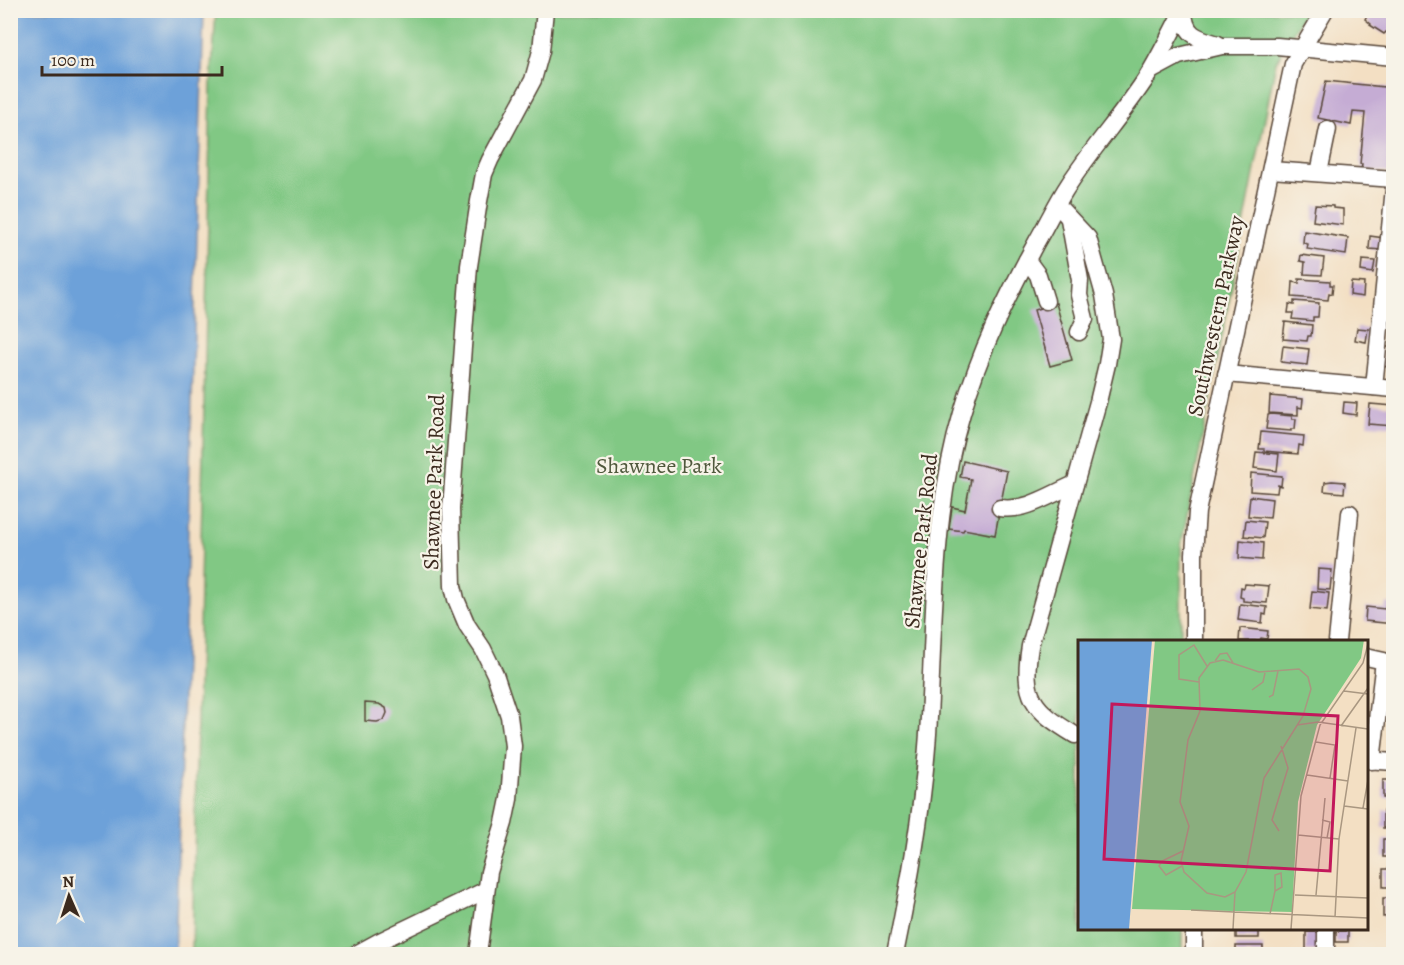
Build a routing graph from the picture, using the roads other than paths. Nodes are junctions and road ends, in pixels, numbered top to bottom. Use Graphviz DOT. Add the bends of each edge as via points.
graph roads {
  1 [pos="545,10"];
  2 [pos="1184,10"];
  3 [pos="1325,10"];
  4 [pos="1222,46"];
  5 [pos="1303,48"];
  6 [pos="1394,57"];
  7 [pos="1149,72"];
  8 [pos="1328,129"];
  9 [pos="1271,170"];
  10 [pos="1319,173"];
  11 [pos="1394,179"];
  12 [pos="1394,188"];
  13 [pos="1057,205"];
  14 [pos="1069,219"];
  15 [pos="1027,260"];
  16 [pos="1046,301"];
  17 [pos="1078,332"];
  18 [pos="1226,374"];
  19 [pos="1374,387"];
  20 [pos="1394,389"];
  21 [pos="1075,484"];
  22 [pos="1000,508"];
  23 [pos="1350,513"];
  24 [pos="1194,640"];
  25 [pos="1337,640"];
  26 [pos="1368,657"];
  27 [pos="1075,735"];
  28 [pos="1369,760"];
  29 [pos="1394,762"];
  30 [pos="486,890"];
  31 [pos="1194,929"];
  32 [pos="1326,929"];
  33 [pos="357,954"];
  34 [pos="478,954"];
  35 [pos="895,954"];
  36 [pos="1194,954"];
  37 [pos="1326,954"];
  1 -- 30 [label="street, Shawnee Park Road" via="533,80 484,174 469,266 452,498 456,599 495,674 511,729 509,799"];
  2 -- 4 [label="street" via="1184,22 1190,32"];
  2 -- 7 [label="street, Shawnee Park Road"];
  3 -- 5 [label="street, Southwestern Parkway"];
  4 -- 5 [label="street"];
  4 -- 7 [label="street" via="1179,56"];
  5 -- 6 [label="street"];
  5 -- 9 [label="street, Southwestern Parkway" via="1293,64"];
  7 -- 13 [label="street, Shawnee Park Road"];
  8 -- 10 [label="street"];
  9 -- 10 [label="street"];
  9 -- 18 [label="street, Southwestern Parkway"];
  10 -- 11 [label="street"];
  12 -- 19 [label="street"];
  13 -- 14 [label="street"];
  13 -- 15 [label="street, Shawnee Park Road"];
  14 -- 17 [label="street" via="1085,319"];
  14 -- 21 [label="street" via="1088,238 1111,339"];
  15 -- 16 [label="street" via="1038,275"];
  15 -- 35 [label="street, Shawnee Park Road" via="973,380 948,471 937,559 922,799"];
  18 -- 19 [label="street"];
  18 -- 24 [label="street, Southwestern Parkway" via="1197,512"];
  19 -- 20 [label="street"];
  21 -- 22 [label="street" via="1027,507"];
  21 -- 27 [label="street" via="1027,666 1028,689 1038,710"];
  23 -- 25 [label="street"];
  26 -- 28 [label="street" via="1384,661"];
  28 -- 29 [label="street"];
  30 -- 33 [label="street"];
  30 -- 34 [label="street, Shawnee Park Road"];
  31 -- 36 [label="street"];
  32 -- 37 [label="street"];
}
